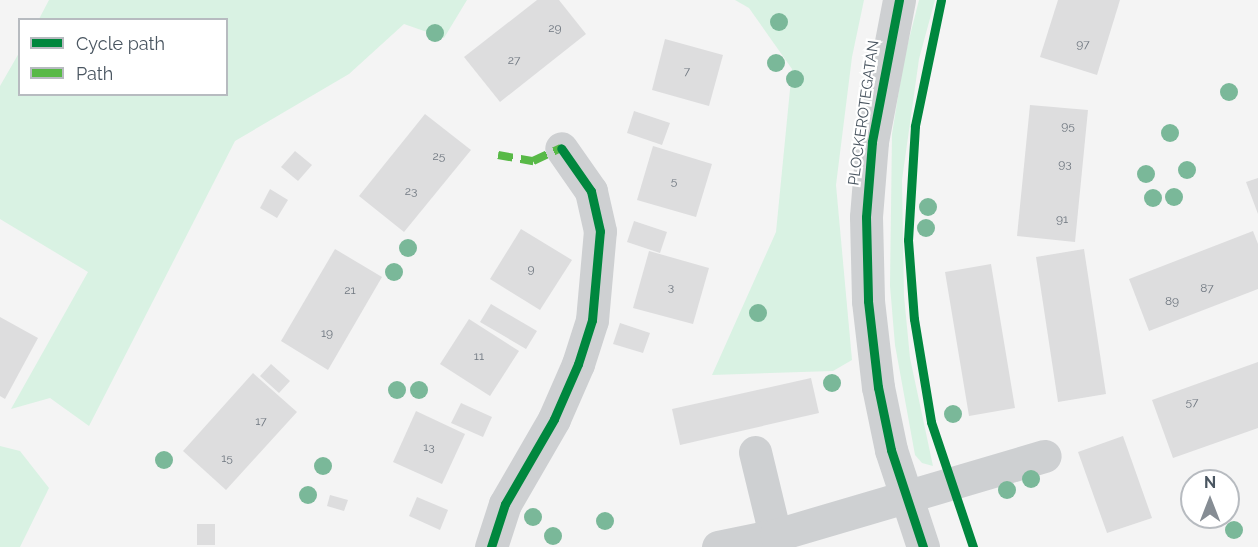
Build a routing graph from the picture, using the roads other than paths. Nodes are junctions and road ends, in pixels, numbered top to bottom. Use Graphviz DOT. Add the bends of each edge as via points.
graph roads {
  1 [pos="899,0"];
  2 [pos="561,148"];
  3 [pos="755,452"];
  4 [pos="1044,456"];
  5 [pos="906,497"];
  6 [pos="777,541"];
  7 [pos="491,547"];
  8 [pos="718,547"];
  9 [pos="923,547"];
  1 -- 5 [label="street, PLOCKEROTEGATAN" via="872,142 866,217 868,301 878,387"];
  2 -- 7 [label="street" via="591,191 600,231 592,320 570,382 505,504"];
  3 -- 6 [label="street"];
  4 -- 5 [label="street"];
  5 -- 6 [label="street"];
  5 -- 9 [label="street, PLOCKEROTEGATAN"];
  6 -- 8 [label="street"];
}
